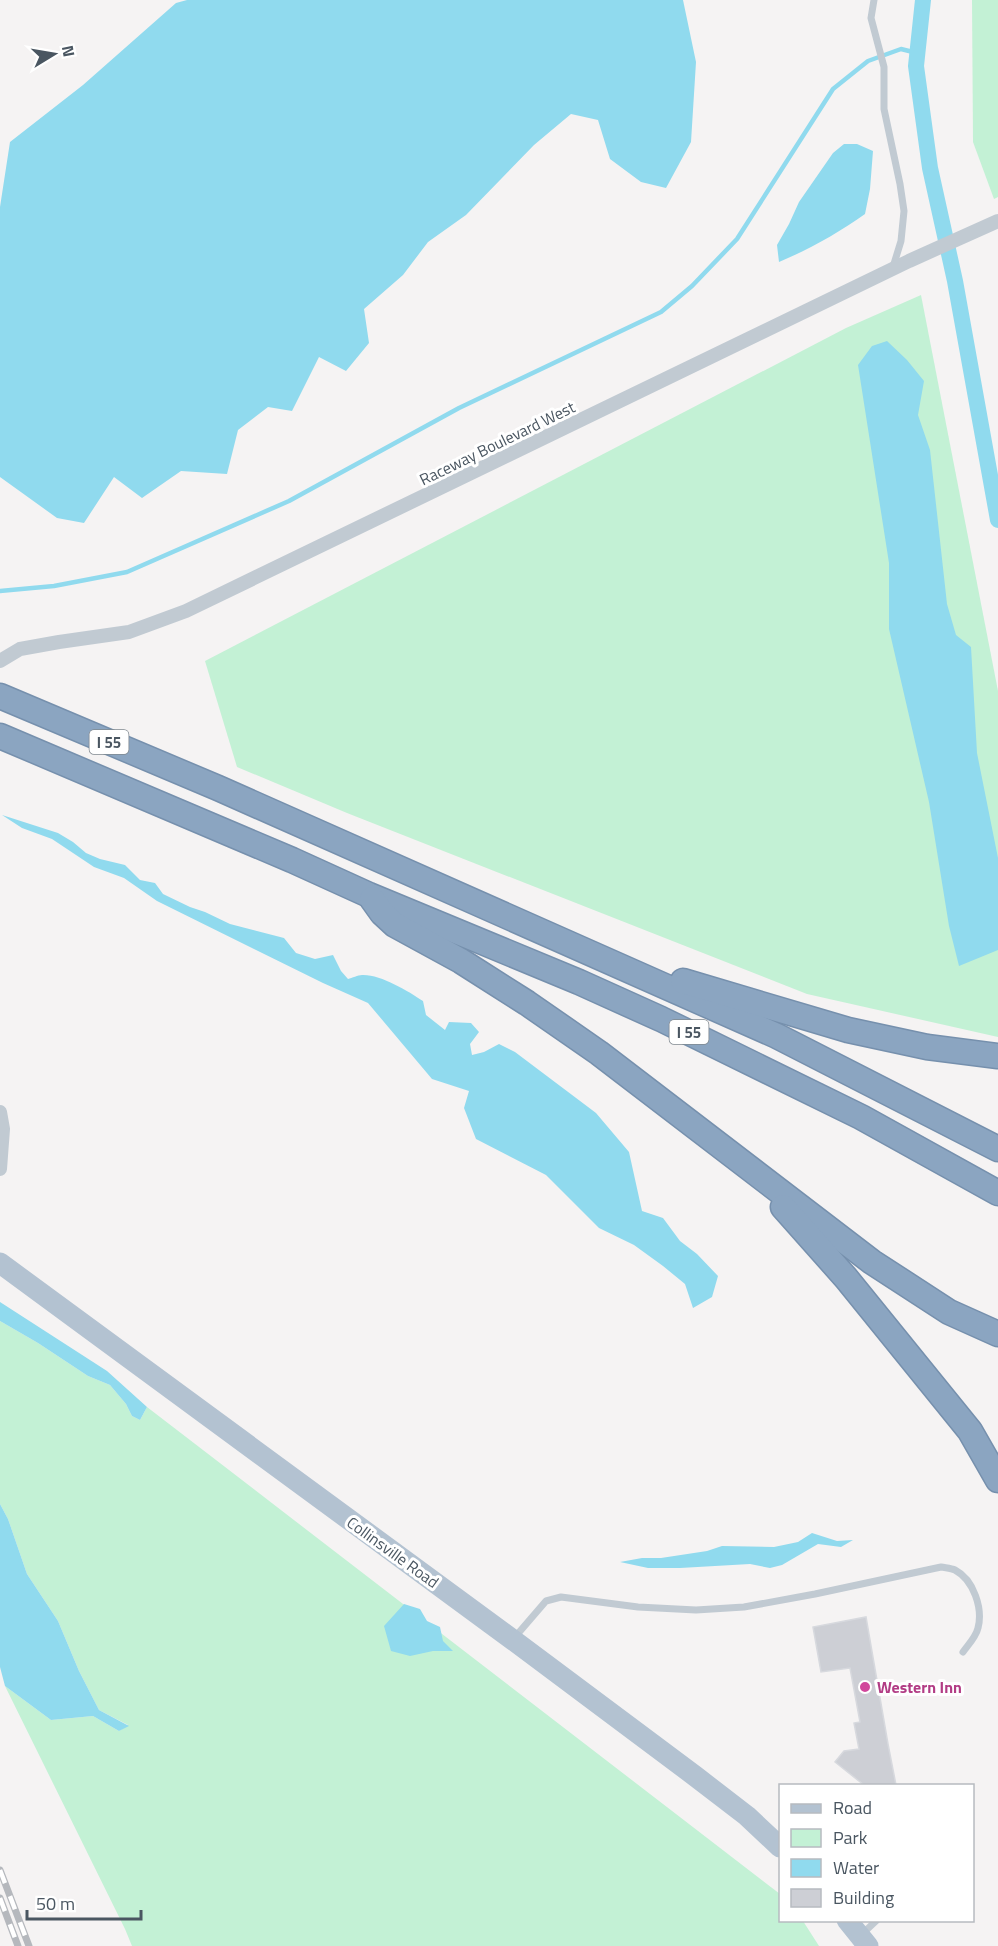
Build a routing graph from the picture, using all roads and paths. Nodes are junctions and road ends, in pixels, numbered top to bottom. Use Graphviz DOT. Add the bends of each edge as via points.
graph roads {
  1 [pos="873,0"];
  2 [pos="993,223"];
  3 [pos="893,269"];
  4 [pos="0,661"];
  5 [pos="0,696"];
  6 [pos="0,736"];
  7 [pos="369,895"];
  8 [pos="645,978"];
  9 [pos="998,1056"];
  10 [pos="0,1112"];
  11 [pos="998,1149"];
  12 [pos="743,1163"];
  13 [pos="0,1168"];
  14 [pos="998,1192"];
  15 [pos="0,1263"];
  16 [pos="998,1334"];
  17 [pos="998,1480"];
  18 [pos="513,1640"];
  19 [pos="963,1652"];
  20 [pos="779,1846"];
  21 [pos="874,1922"];
  22 [pos="858,1934"];
  1 -- 3 [label="lane" via="871,18 884,67 884,109 904,211"];
  2 -- 3 [label="street, Raceway Boulevard West"];
  3 -- 4 [label="street, Raceway Boulevard West" via="186,611 129,632 20,649"];
  5 -- 8 [label="highway, I 55" via="218,788"];
  6 -- 7 [label="highway, I 55"];
  7 -- 12 [label="highway" via="395,925 527,1003"];
  7 -- 14 [label="highway, I 55" via="661,1019 861,1117"];
  8 -- 9 [label="highway" via="687,982 859,1032 927,1047"];
  8 -- 11 [label="highway, I 55" via="777,1036"];
  10 -- 13 [label="street"];
  12 -- 16 [label="highway" via="872,1262 949,1312"];
  12 -- 17 [label="highway" via="846,1278 970,1431"];
  15 -- 18 [label="main road, Collinsville Road"];
  18 -- 19 [label="lane" via="546,1601 561,1597 638,1607 744,1607 941,1567 956,1570 968,1583 981,1611 978,1631"];
  18 -- 20 [label="main road, Collinsville Road" via="747,1816"];
  21 -- 22 [label="lane"];
}
